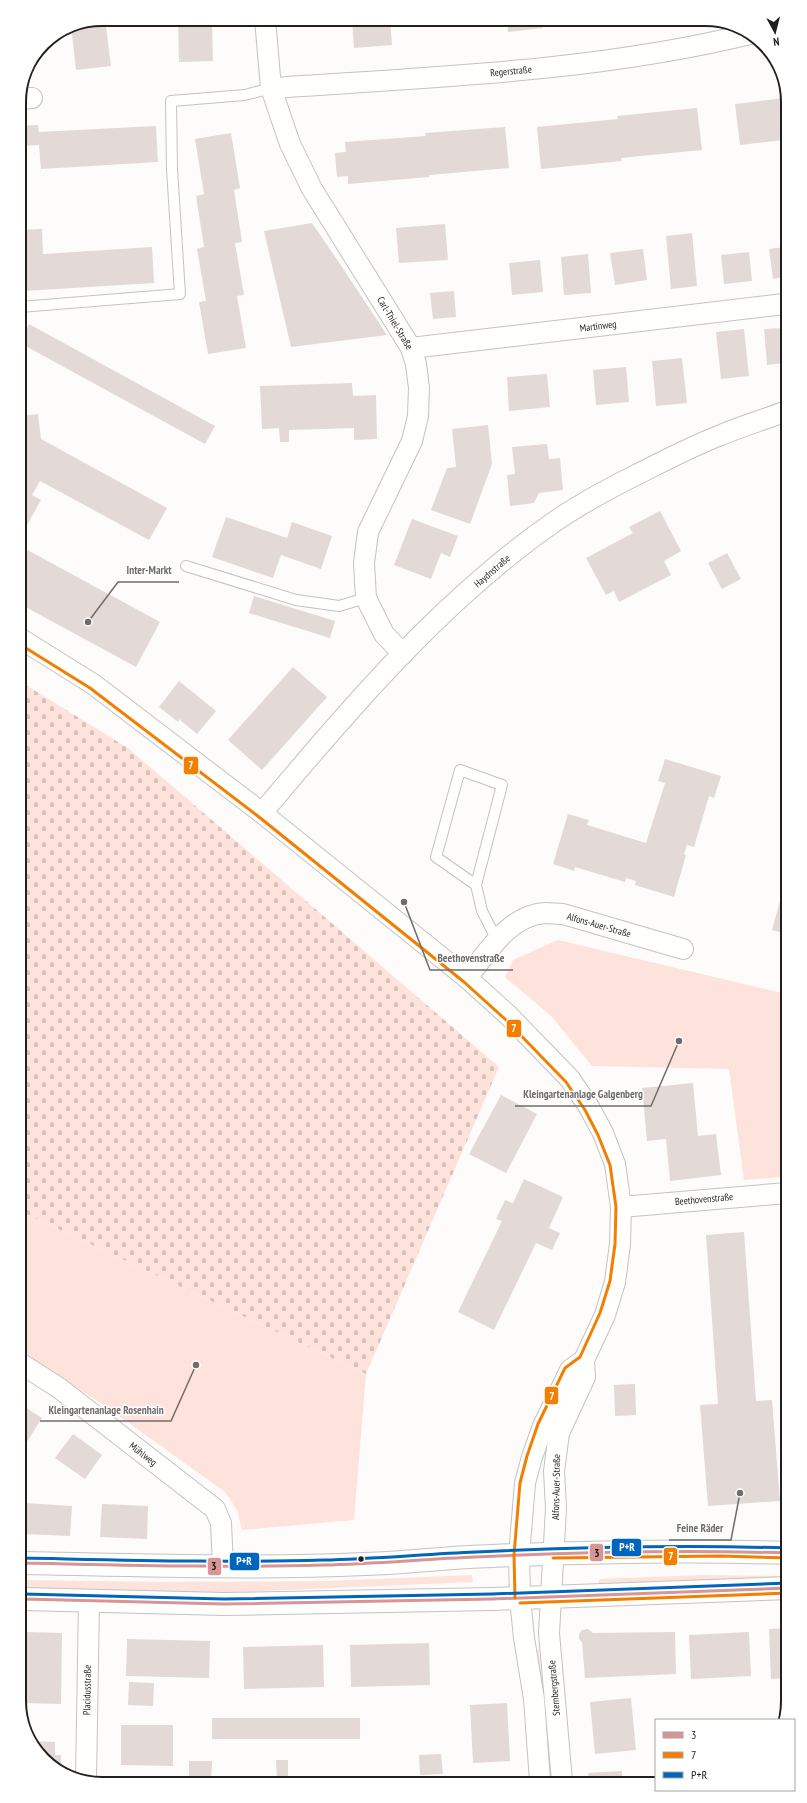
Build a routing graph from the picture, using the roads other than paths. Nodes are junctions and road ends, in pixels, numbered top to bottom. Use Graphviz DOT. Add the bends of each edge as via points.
graph roads {
  1 [pos="266,26"];
  2 [pos="742,36"];
  3 [pos="271,88"];
  4 [pos="781,304"];
  5 [pos="26,306"];
  6 [pos="411,348"];
  7 [pos="781,413"];
  8 [pos="186,566"];
  9 [pos="366,598"];
  10 [pos="26,642"];
  11 [pos="403,654"];
  12 [pos="262,813"];
  13 [pos="476,885"];
  14 [pos="497,940"];
  15 [pos="683,949"];
  16 [pos="467,978"];
  17 [pos="781,1194"];
  18 [pos="621,1207"];
  19 [pos="584,1360"];
  20 [pos="26,1367"];
  21 [pos="553,1553"];
  22 [pos="781,1553"];
  23 [pos="519,1555"];
  24 [pos="26,1563"];
  25 [pos="223,1567"];
  26 [pos="781,1588"];
  27 [pos="550,1596"];
  28 [pos="520,1598"];
  29 [pos="26,1599"];
  30 [pos="89,1601"];
  31 [pos="86,1776"];
  32 [pos="540,1777"];
  33 [pos="562,1777"];
  1 -- 3 [label="street, Carl-Thiel-Straße"];
  2 -- 3 [label="street, Regerstraße" via="610,61 510,71"];
  3 -- 5 [label="lane" via="245,94 171,101 172,170 180,294"];
  3 -- 6 [label="street, Carl-Thiel-Straße" via="290,144 312,189"];
  4 -- 6 [label="street, Martinweg"];
  6 -- 9 [label="street, Carl-Thiel-Straße" via="419,388 418,416 412,441 368,532 364,563"];
  7 -- 11 [label="street, Haydnstraße" via="720,435 665,461 598,494 555,521 509,555"];
  8 -- 9 [label="lane" via="314,604 339,606"];
  9 -- 11 [label="street, Carl-Thiel-Straße" via="384,634"];
  10 -- 12 [label="street, Alfons-Auer-Straße" via="93,684"];
  11 -- 12 [label="street, Haydnstraße" via="351,709"];
  12 -- 16 [label="street, Alfons-Auer-Straße"];
  13 -- 13 [label="lane" via="502,785 460,770 436,857"];
  13 -- 14 [label="lane" via="482,911"];
  14 -- 15 [label="street, Alfons-Auer-Straße" via="526,918 543,913 564,914"];
  14 -- 16 [label="street, Alfons-Auer-Straße"];
  16 -- 18 [label="street, Alfons-Auer-Straße" via="508,1015 570,1078 603,1133 615,1164"];
  17 -- 18 [label="street, Beethovenstraße"];
  18 -- 19 [label="street, Alfons-Auer-Straße" via="615,1282 605,1315"];
  19 -- 21 [label="street, Alfons-Auer-Straße" via="585,1377 559,1432 554,1471 556,1508"];
  19 -- 23 [label="street, Alfons-Auer-Straße" via="570,1370 543,1426 532,1457 525,1483"];
  20 -- 25 [label="street, Mühlweg" via="59,1388 215,1509 221,1523"];
  21 -- 22 [label="main road"];
  21 -- 23 [label="main road"];
  21 -- 27 [label="street, Alfons-Auer-Straße"];
  23 -- 25 [label="main road" via="366,1564"];
  23 -- 28 [label="street, Alfons-Auer-Straße"];
  24 -- 25 [label="main road"];
  26 -- 27 [label="main road"];
  27 -- 28 [label="main road"];
  27 -- 33 [label="street, Sternbergstraße" via="549,1633"];
  28 -- 30 [label="main road" via="224,1604"];
  28 -- 32 [label="street, Sternbergstraße" via="534,1699"];
  29 -- 30 [label="main road"];
  30 -- 31 [label="street, Placidusstraße"];
}
